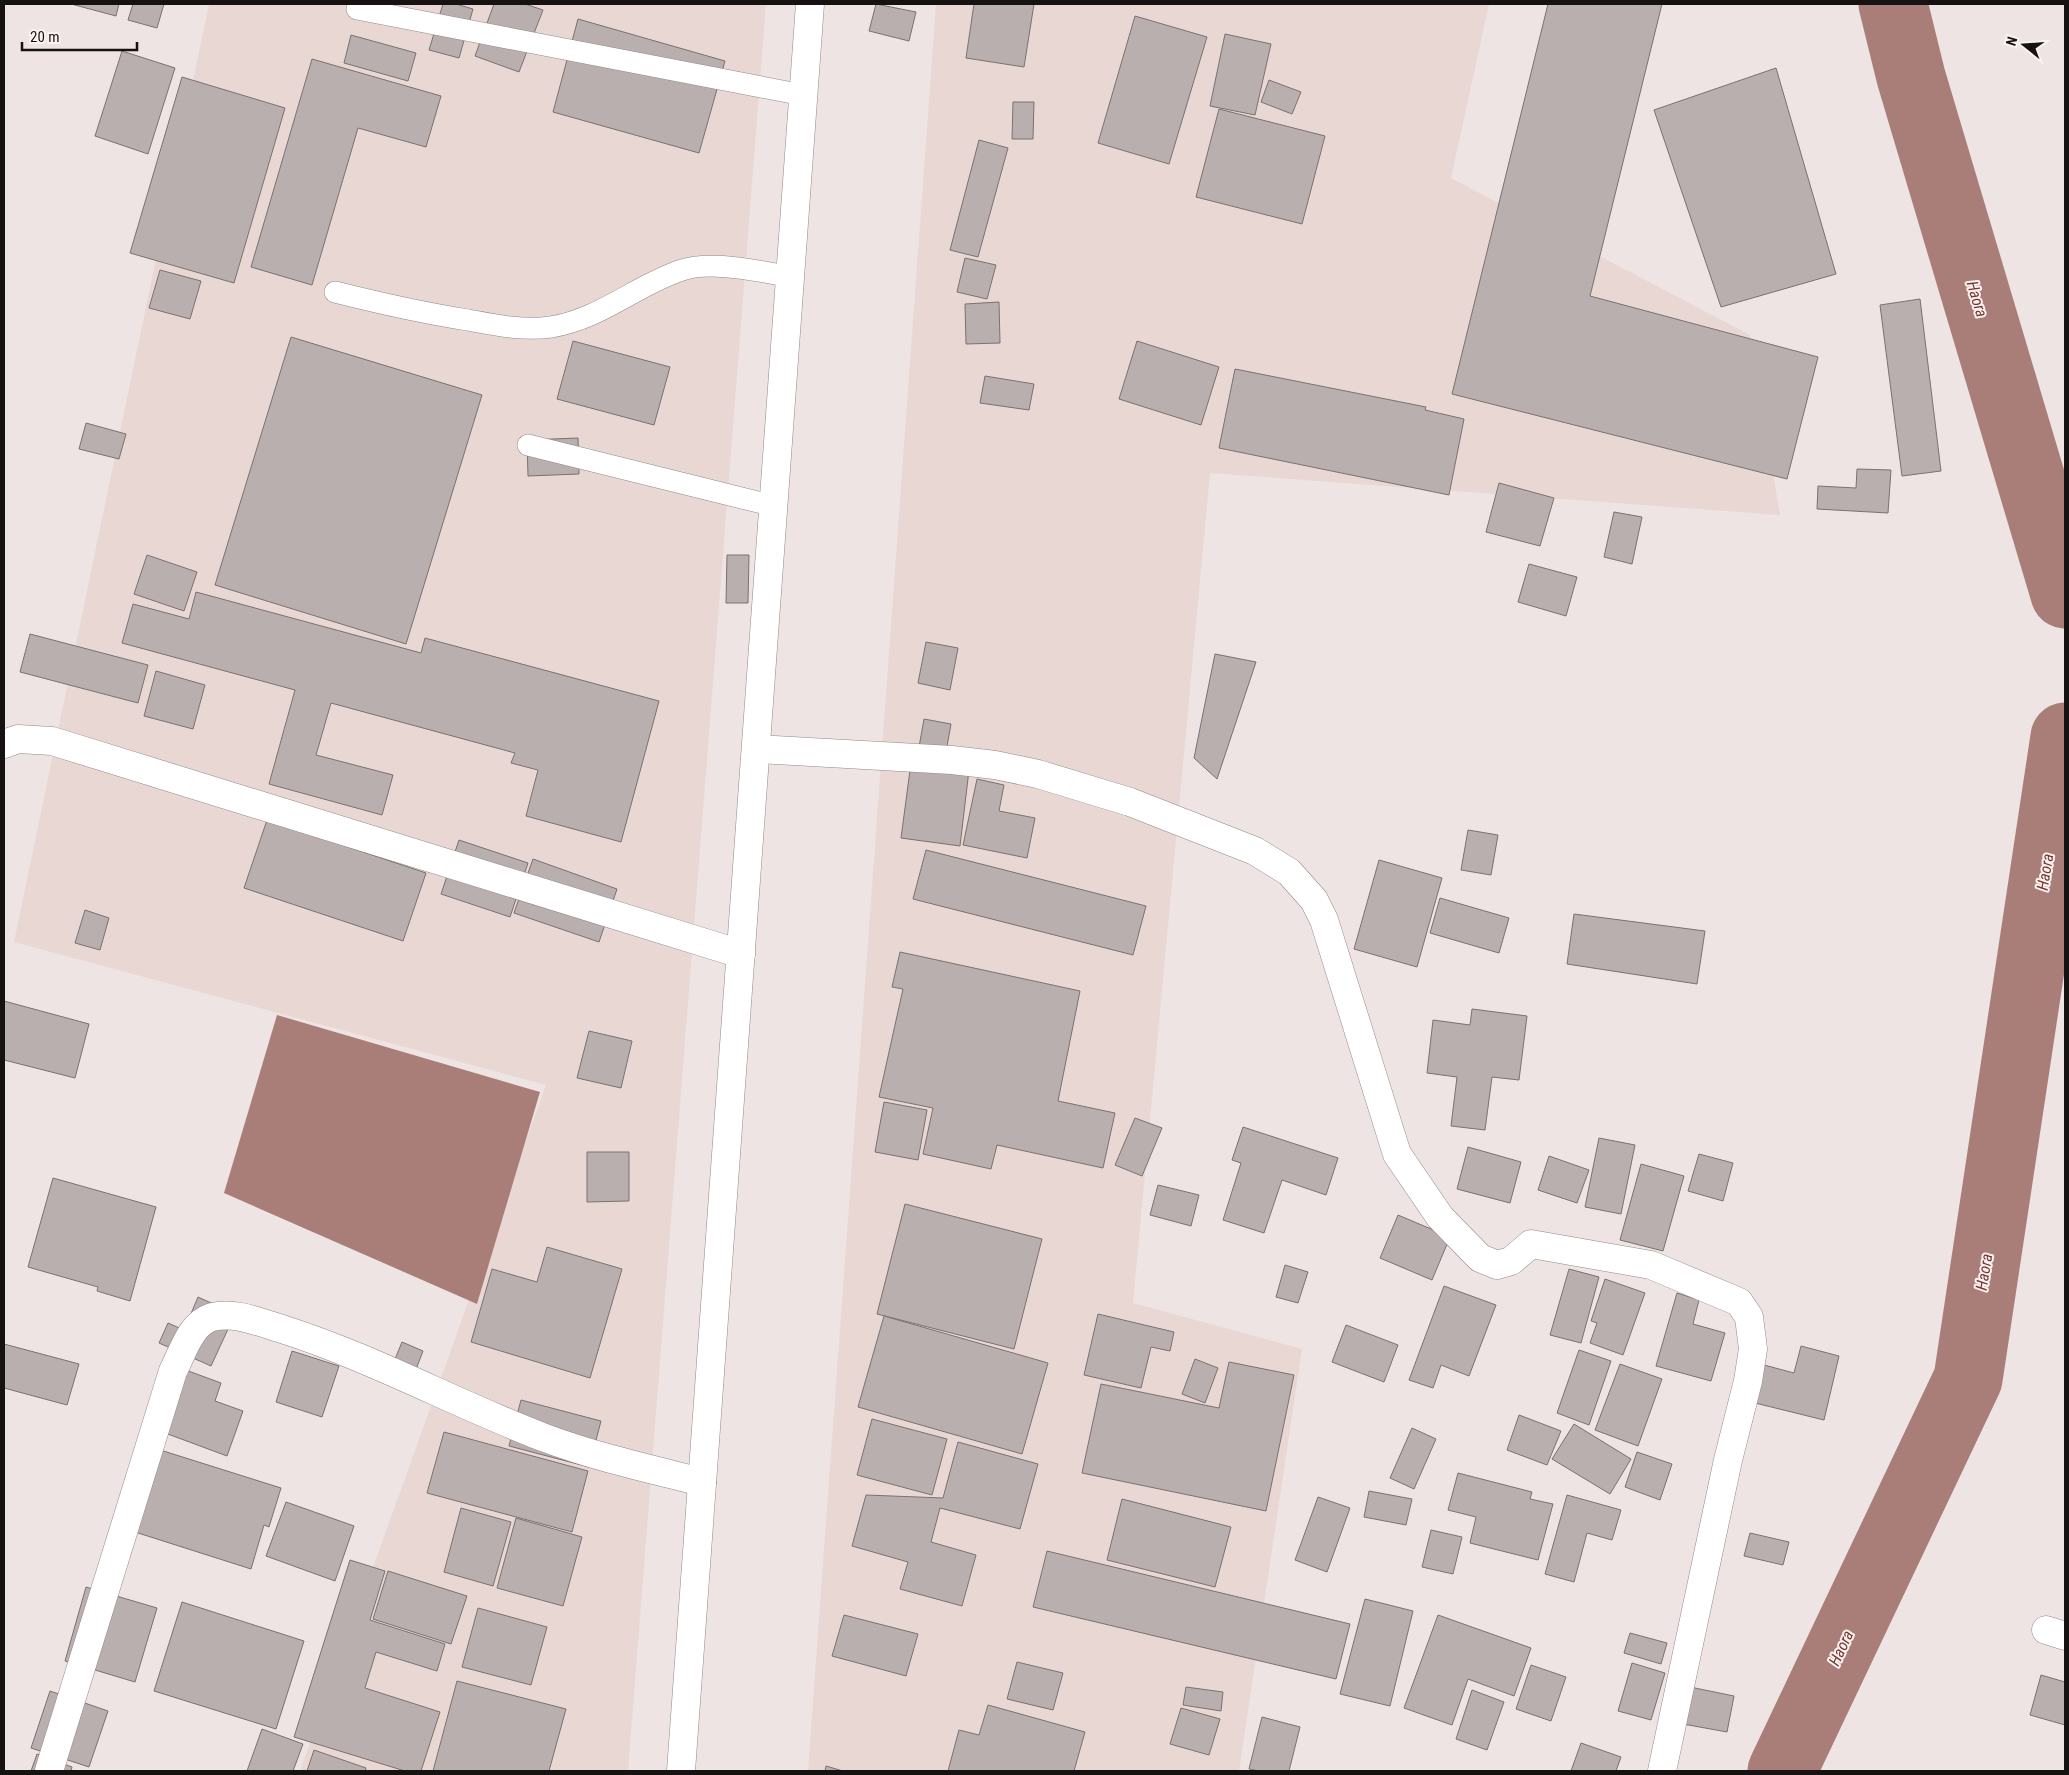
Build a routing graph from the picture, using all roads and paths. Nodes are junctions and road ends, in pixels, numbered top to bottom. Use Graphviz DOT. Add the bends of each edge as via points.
graph roads {
  1 [pos="810,4"];
  2 [pos="357,9"];
  3 [pos="803,95"];
  4 [pos="790,276"];
  5 [pos="335,292"];
  6 [pos="528,445"];
  7 [pos="774,506"];
  8 [pos="4,744"];
  9 [pos="756,749"];
  10 [pos="741,954"];
  11 [pos="702,1482"];
  12 [pos="49,1771"];
  13 [pos="681,1771"];
  14 [pos="1662,1771"];
  1 -- 3 [label="street"];
  2 -- 3 [label="lane"];
  3 -- 4 [label="street"];
  4 -- 5 [label="lane" via="707,266 682,270 596,314 550,327 501,326 417,312"];
  4 -- 7 [label="street"];
  6 -- 7 [label="lane"];
  7 -- 9 [label="street"];
  8 -- 10 [label="street" via="24,739 52,741"];
  9 -- 10 [label="street"];
  9 -- 14 [label="street" via="952,760 1012,768 1130,802 1255,851 1289,872 1314,900 1324,920 1397,1154 1440,1217 1480,1258 1496,1265 1511,1261 1531,1244 1651,1265 1739,1302 1749,1317 1753,1349 1748,1380"];
  10 -- 11 [label="street"];
  11 -- 12 [label="street" via="545,1438 318,1341 239,1316 212,1318 194,1328 173,1371"];
  11 -- 13 [label="street"];
}
